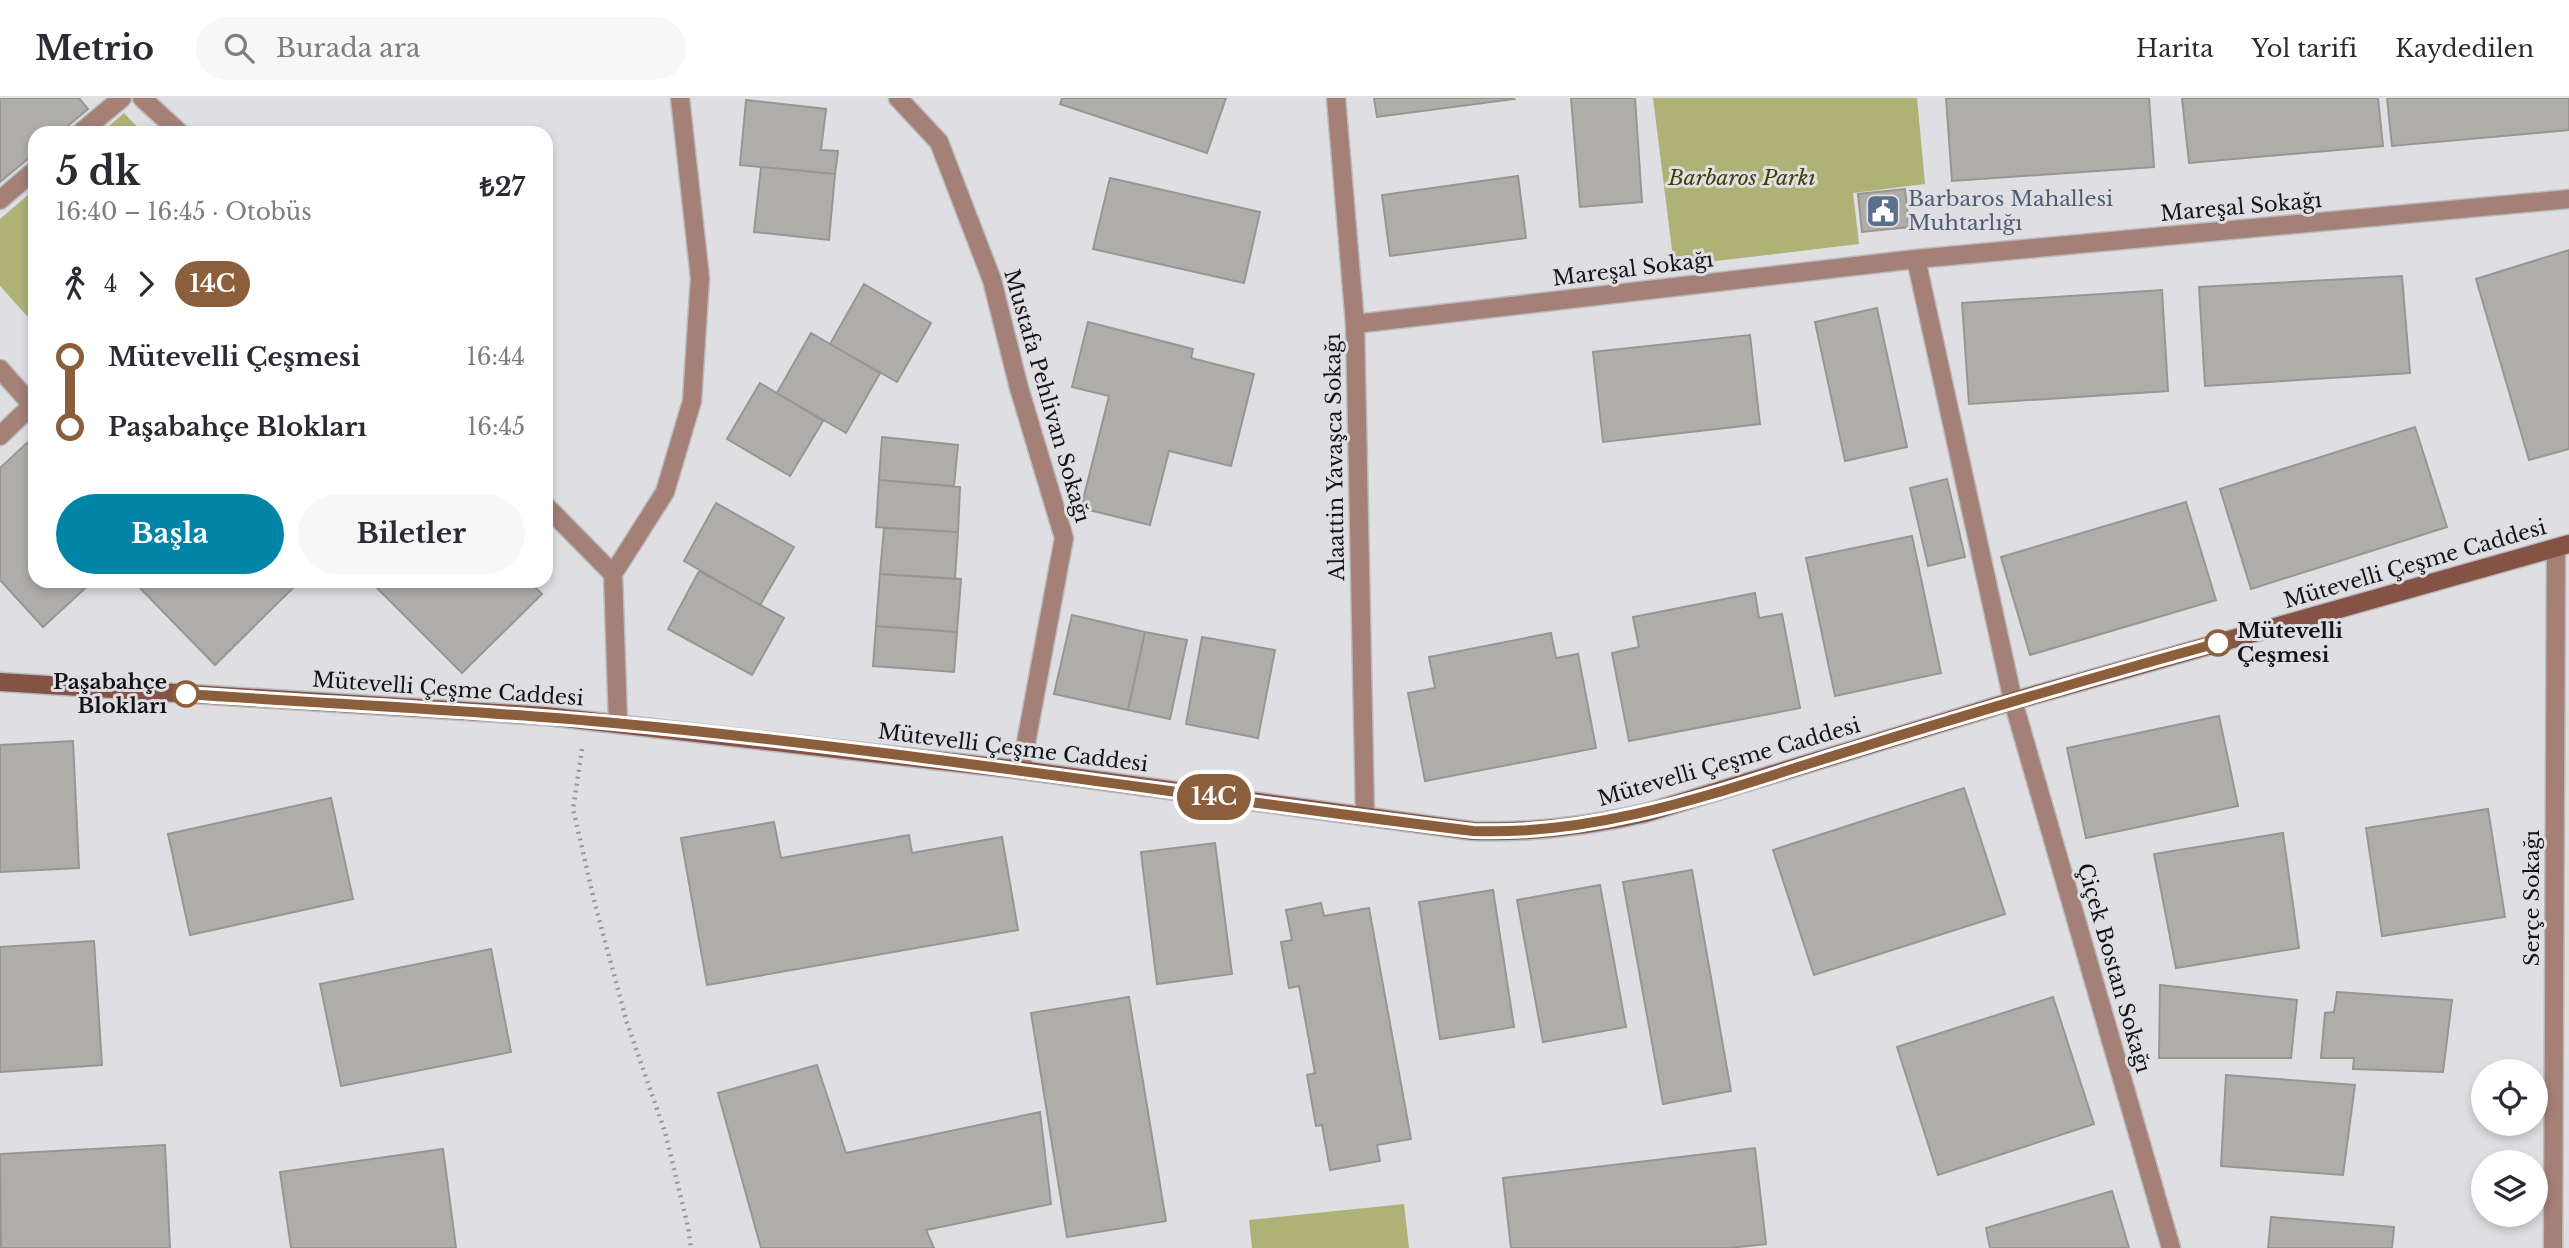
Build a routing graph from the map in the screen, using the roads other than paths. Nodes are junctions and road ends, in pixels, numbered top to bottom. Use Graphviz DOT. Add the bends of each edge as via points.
graph roads {
  1 [pos="122,98"];
  2 [pos="142,98"];
  3 [pos="680,98"];
  4 [pos="898,98"];
  5 [pos="1336,98"];
  6 [pos="88,126"];
  7 [pos="172,126"];
  8 [pos="28,176"];
  9 [pos="2569,199"];
  10 [pos="0,200"];
  11 [pos="1916,259"];
  12 [pos="1355,324"];
  13 [pos="0,369"];
  14 [pos="28,400"];
  15 [pos="28,409"];
  16 [pos="0,436"];
  17 [pos="553,513"];
  18 [pos="2562,546"];
  19 [pos="613,574"];
  20 [pos="0,682"];
  21 [pos="2013,701"];
  22 [pos="618,723"];
  23 [pos="1021,770"];
  24 [pos="1365,816"];
  25 [pos="2171,1248"];
  26 [pos="2553,1248"];
  1 -- 6 [label="street"];
  2 -- 7 [label="street"];
  3 -- 19 [label="street" via="700,278 692,401 665,492"];
  4 -- 23 [label="street, Mustafa Pehlivan Sokağı" via="939,142 992,281 1064,538"];
  5 -- 12 [label="street, Alaattin Yavaşca Sokağı"];
  8 -- 10 [label="street"];
  9 -- 11 [label="street, Mareşal Sokağı"];
  11 -- 12 [label="street, Mareşal Sokağı"];
  11 -- 21 [label="street"];
  12 -- 24 [label="street, Alaattin Yavaşca Sokağı"];
  13 -- 14 [label="street"];
  15 -- 16 [label="street"];
  17 -- 19 [label="street"];
  18 -- 21 [label="street, Mütevelli Çeşme Caddesi"];
  18 -- 26 [label="street, Serçe Sokağı"];
  19 -- 22 [label="street"];
  20 -- 22 [label="street, Mütevelli Çeşme Caddesi"];
  21 -- 24 [label="street, Mütevelli Çeşme Caddesi" via="1606,822 1518,833"];
  21 -- 25 [label="street, Çiçek Bostan Sokağı"];
  22 -- 23 [label="street, Mütevelli Çeşme Caddesi"];
  23 -- 24 [label="street, Mütevelli Çeşme Caddesi"];
}
